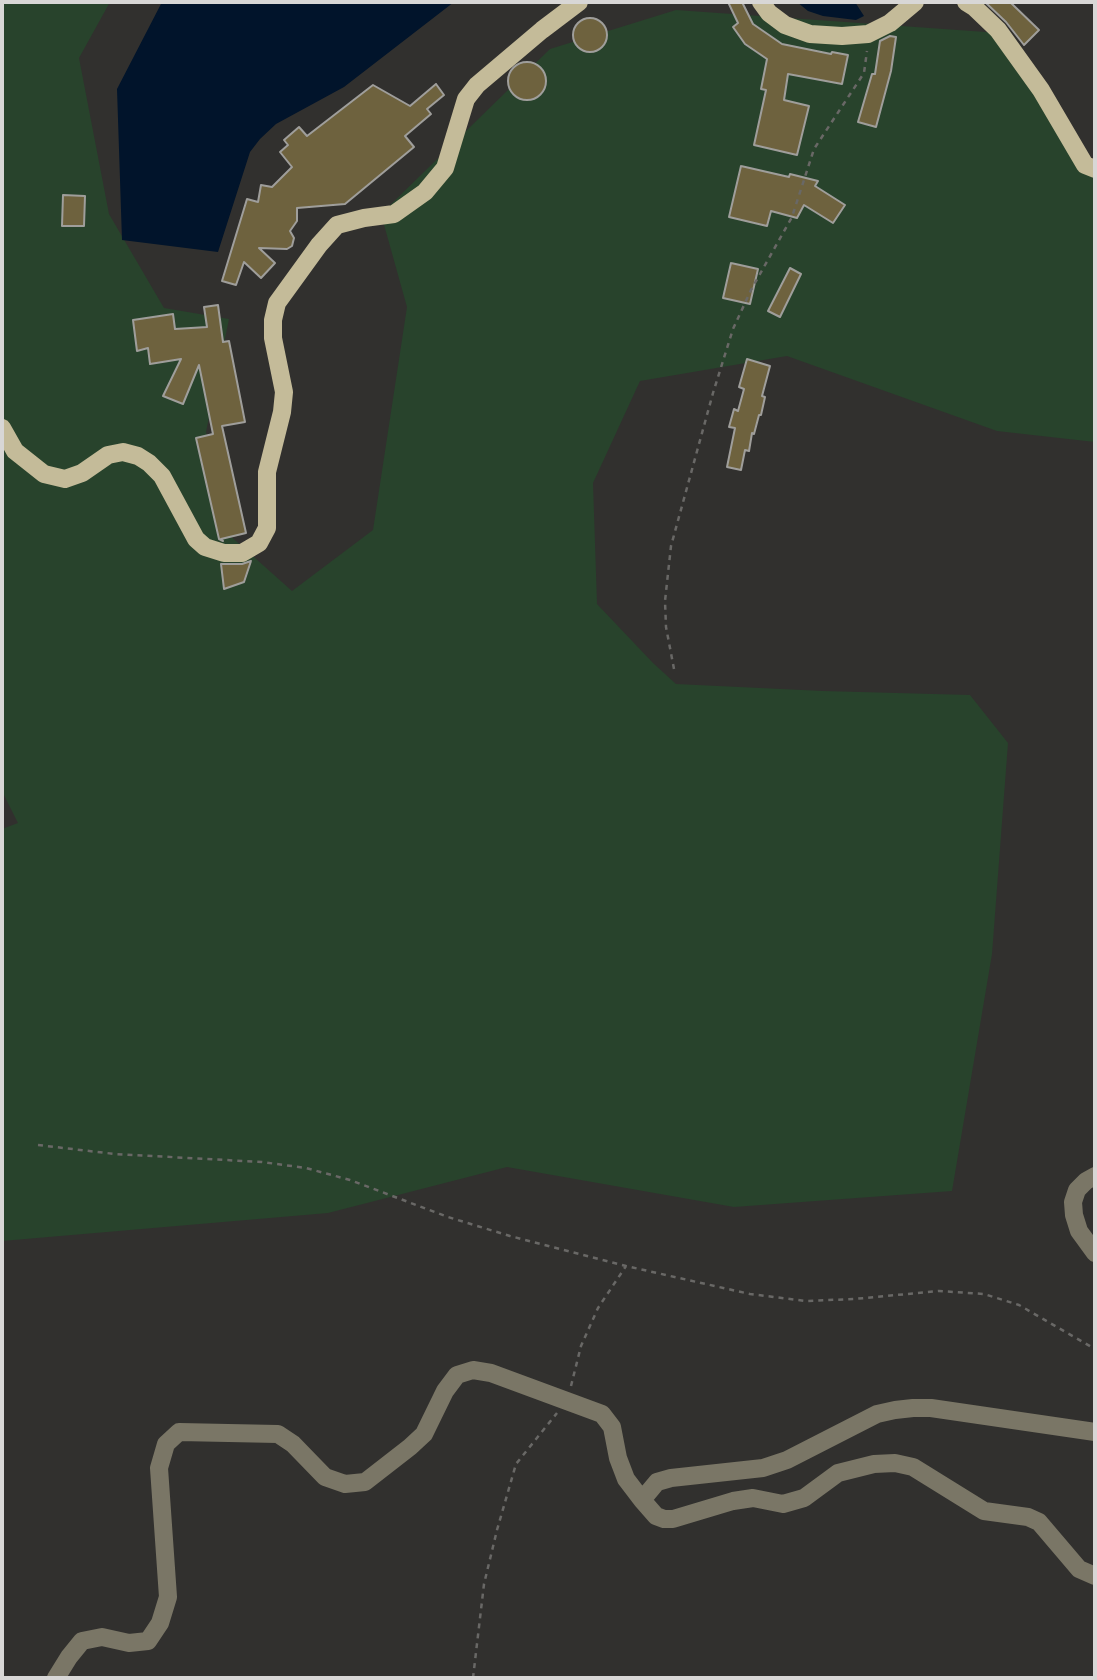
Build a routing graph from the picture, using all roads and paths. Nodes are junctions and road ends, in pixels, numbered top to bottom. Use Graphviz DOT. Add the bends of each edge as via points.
graph roads {
  1 [pos="579,2"];
  2 [pos="761,2"];
  3 [pos="915,2"];
  4 [pos="966,2"];
  5 [pos="868,34"];
  6 [pos="1095,169"];
  7 [pos="2,428"];
  8 [pos="674,669"];
  9 [pos="38,1145"];
  10 [pos="1095,1176"];
  11 [pos="1095,1253"];
  12 [pos="626,1266"];
  13 [pos="1095,1349"];
  14 [pos="566,1402"];
  15 [pos="1095,1432"];
  16 [pos="642,1500"];
  17 [pos="1095,1576"];
  18 [pos="56,1678"];
  19 [pos="473,1678"];
  1 -- 7 [label="main road" via="477,85 467,99 445,168 425,192 394,214 337,225 277,303 273,338 284,392 267,472 267,528 260,543 242,553 205,547 196,539 162,476 138,456 108,455 65,480 44,474 15,451"];
  2 -- 5 [label="main road" via="785,25 810,34"];
  3 -- 5 [label="main road"];
  4 -- 6 [label="main road" via="998,30 1085,164"];
  5 -- 8 [label="path" via="864,73 814,149 792,217 733,328 713,393 671,546 665,601"];
  9 -- 12 [label="path" via="306,1168 510,1236"];
  10 -- 11 [label="street" via="1077,1190 1073,1202 1079,1231"];
  12 -- 13 [label="path" via="750,1294 806,1301 939,1291 984,1294 1019,1305"];
  12 -- 14 [label="path" via="598,1308 581,1346"];
  14 -- 16 [label="street" via="602,1414 612,1427 626,1479"];
  14 -- 18 [label="street" via="491,1373 473,1370 457,1374 424,1434 365,1482 345,1484 325,1477 278,1434 179,1432 166,1444 159,1468 169,1597 160,1623 148,1641 129,1643 102,1637 82,1641"];
  14 -- 19 [label="path" via="516,1464 484,1584"];
  15 -- 16 [label="street" via="931,1408 895,1410 877,1414 763,1468 657,1482"];
  16 -- 17 [label="street" via="664,1519 753,1498 783,1504 804,1498 838,1474 895,1463 913,1467 984,1511 1039,1522 1079,1569"];
}
